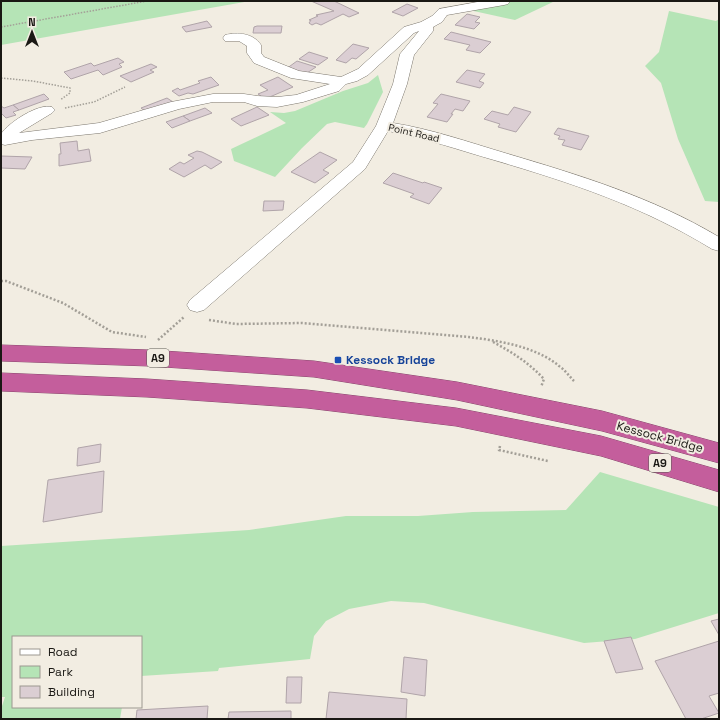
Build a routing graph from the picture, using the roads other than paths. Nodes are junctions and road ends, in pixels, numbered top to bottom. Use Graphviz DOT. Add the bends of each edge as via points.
graph roads {
  1 [pos="504,1"];
  2 [pos="426,25"];
  3 [pos="230,38"];
  4 [pos="341,81"];
  5 [pos="47,110"];
  6 [pos="384,126"];
  7 [pos="3,140"];
  8 [pos="719,246"];
  9 [pos="198,304"];
  10 [pos="1,353"];
  11 [pos="1,382"];
  12 [pos="719,453"];
  13 [pos="719,481"];
  1 -- 2 [label="street" via="443,12"];
  2 -- 4 [label="street" via="409,30 363,72"];
  2 -- 6 [label="street, Point Road" via="426,31 407,54 400,84"];
  3 -- 4 [label="street" via="249,40 254,45 254,53 258,60 275,67 296,75"];
  4 -- 7 [label="street" via="334,88 298,99 277,102 244,98 207,98 100,128"];
  5 -- 7 [label="street" via="14,128"];
  6 -- 8 [label="street, Point Road" via="422,133 598,186 665,214"];
  6 -- 9 [label="street" via="358,165"];
  10 -- 12 [label="highway, Kessock Bridge / A9" via="148,358 314,369 457,391 602,421"];
  11 -- 13 [label="highway, Kessock Bridge / A9" via="147,388 307,399 456,417 601,446"];
}
